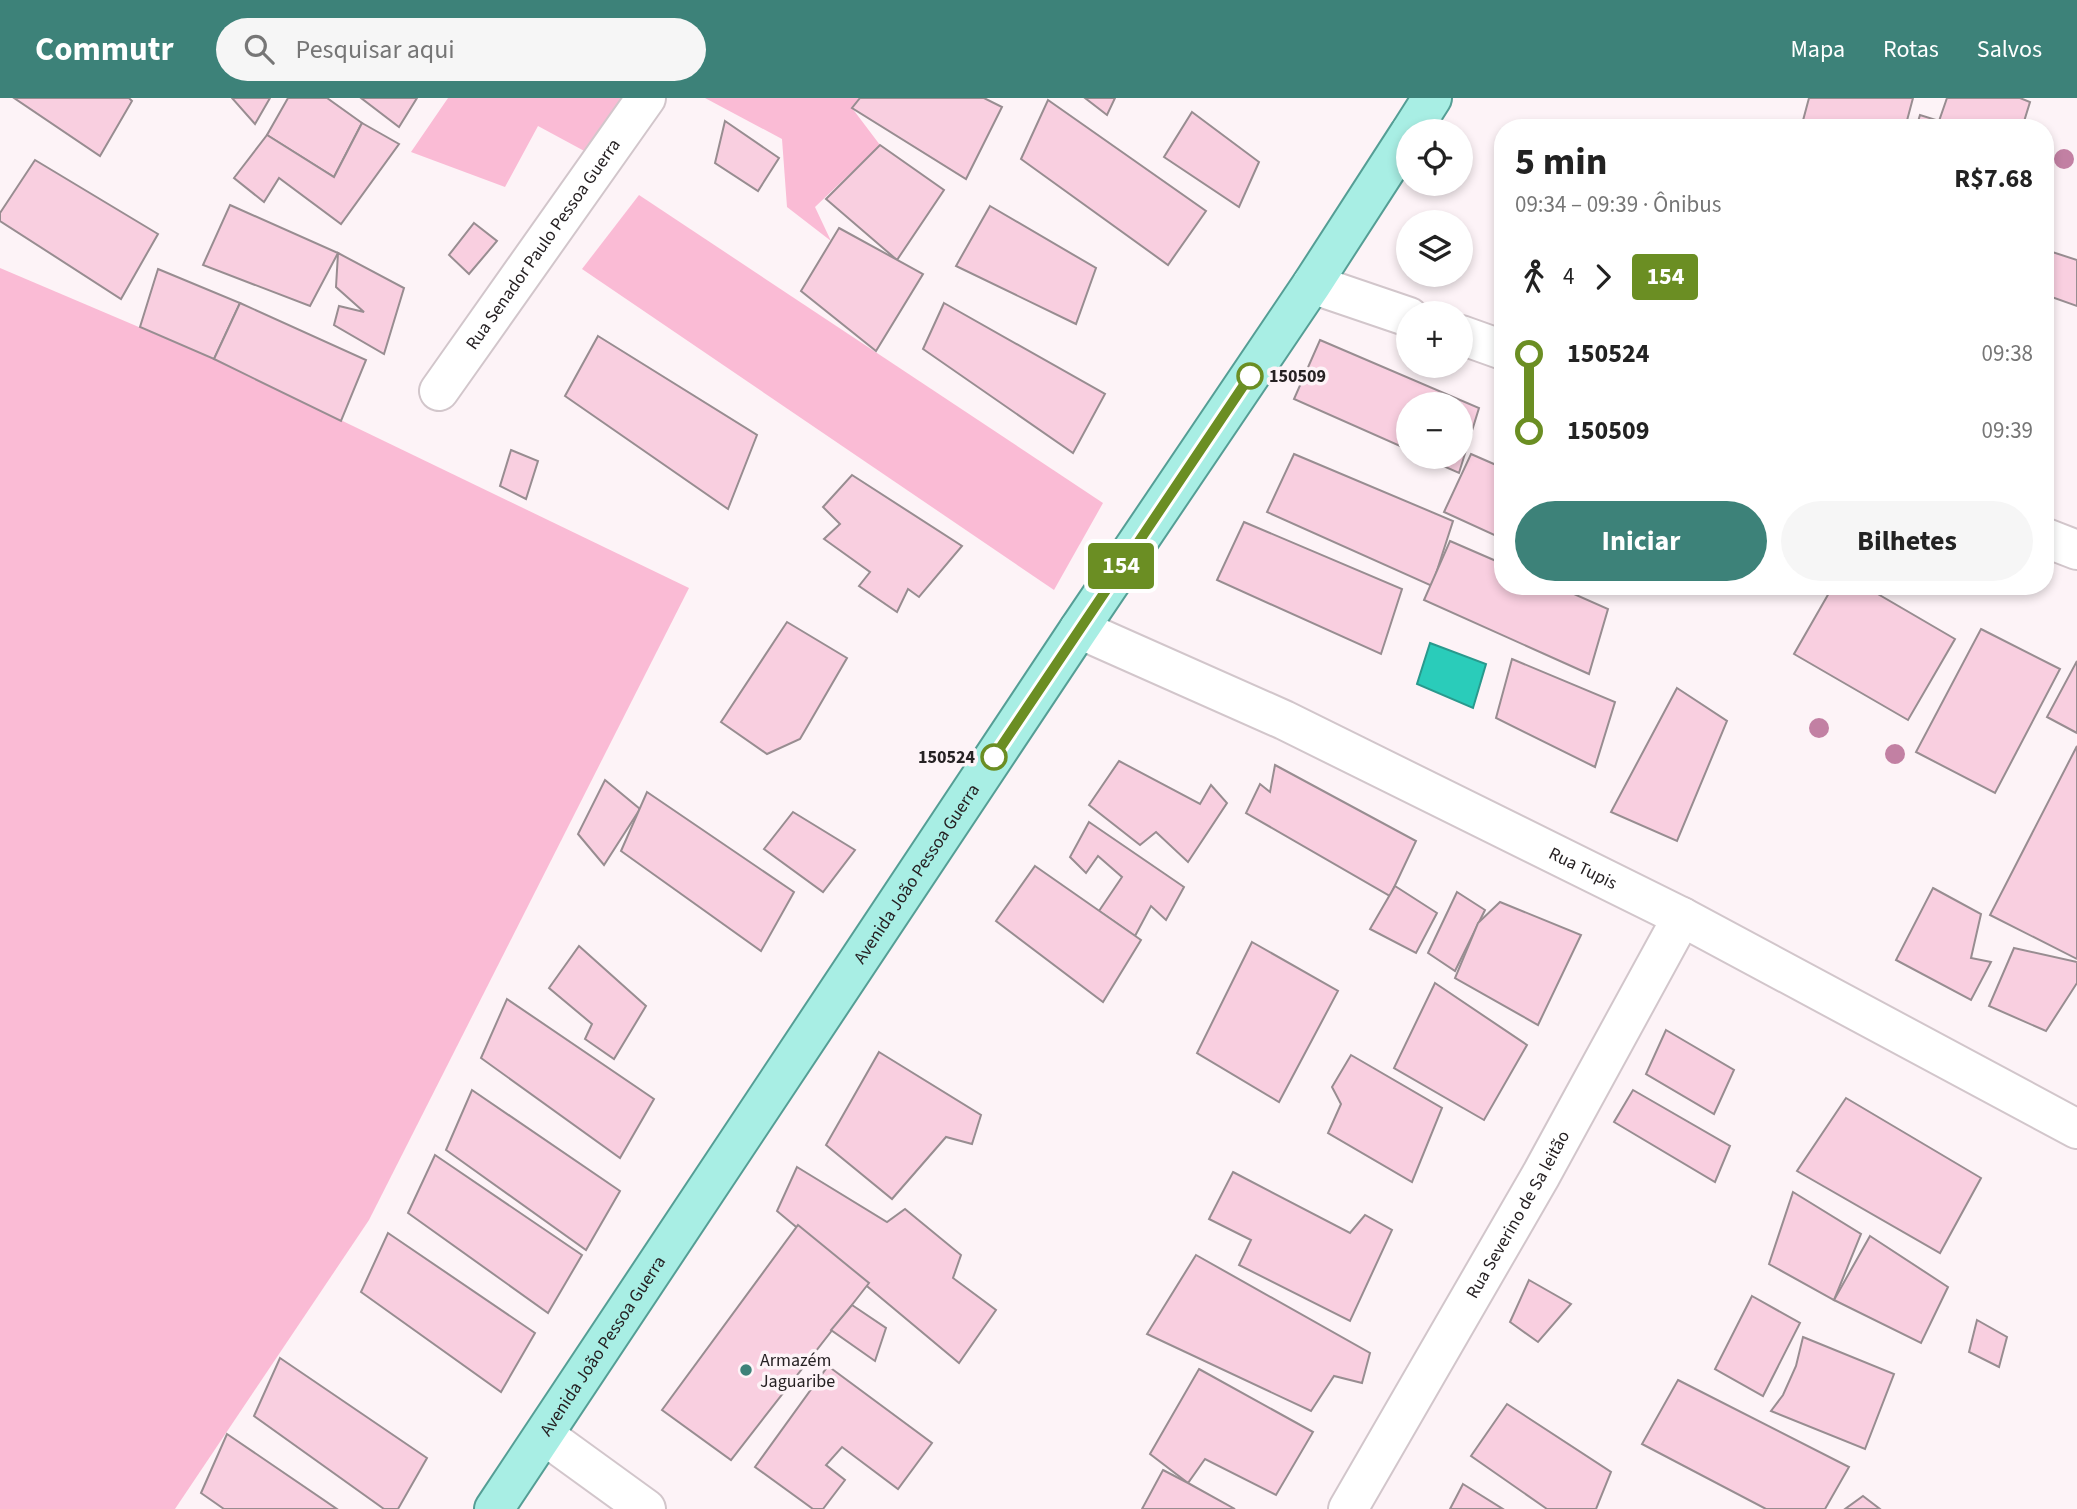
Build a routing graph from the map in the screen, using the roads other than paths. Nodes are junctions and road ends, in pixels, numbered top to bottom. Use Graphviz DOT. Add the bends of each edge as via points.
graph roads {
  1 [pos="646,98"];
  2 [pos="1432,98"];
  3 [pos="1419,119"];
  4 [pos="1396,155"];
  5 [pos="1312,284"];
  6 [pos="1396,313"];
  7 [pos="1473,339"];
  8 [pos="1494,347"];
  9 [pos="439,391"];
  10 [pos="2054,541"];
  11 [pos="2077,550"];
  12 [pos="1079,629"];
  13 [pos="1682,917"];
  14 [pos="2077,1129"];
  15 [pos="544,1435"];
  16 [pos="494,1509"];
  17 [pos="646,1509"];
  18 [pos="1348,1509"];
  1 -- 9 [label="street, Rua Senador Paulo Pessoa Guerra"];
  2 -- 3 [label="main road, Avenida João Pessoa Guerra"];
  4 -- 5 [label="main road, Avenida João Pessoa Guerra"];
  5 -- 6 [label="street"];
  5 -- 12 [label="main road, Avenida João Pessoa Guerra"];
  7 -- 8 [label="street"];
  10 -- 11 [label="street"];
  12 -- 13 [label="street, Rua Tupis" via="1284,720"];
  12 -- 15 [label="main road, Avenida João Pessoa Guerra"];
  13 -- 14 [label="street, Rua Tupis"];
  13 -- 18 [label="street, Rua Severino de Sa leitão" via="1541,1175"];
  15 -- 16 [label="main road, Avenida João Pessoa Guerra"];
  15 -- 17 [label="street"];
}
